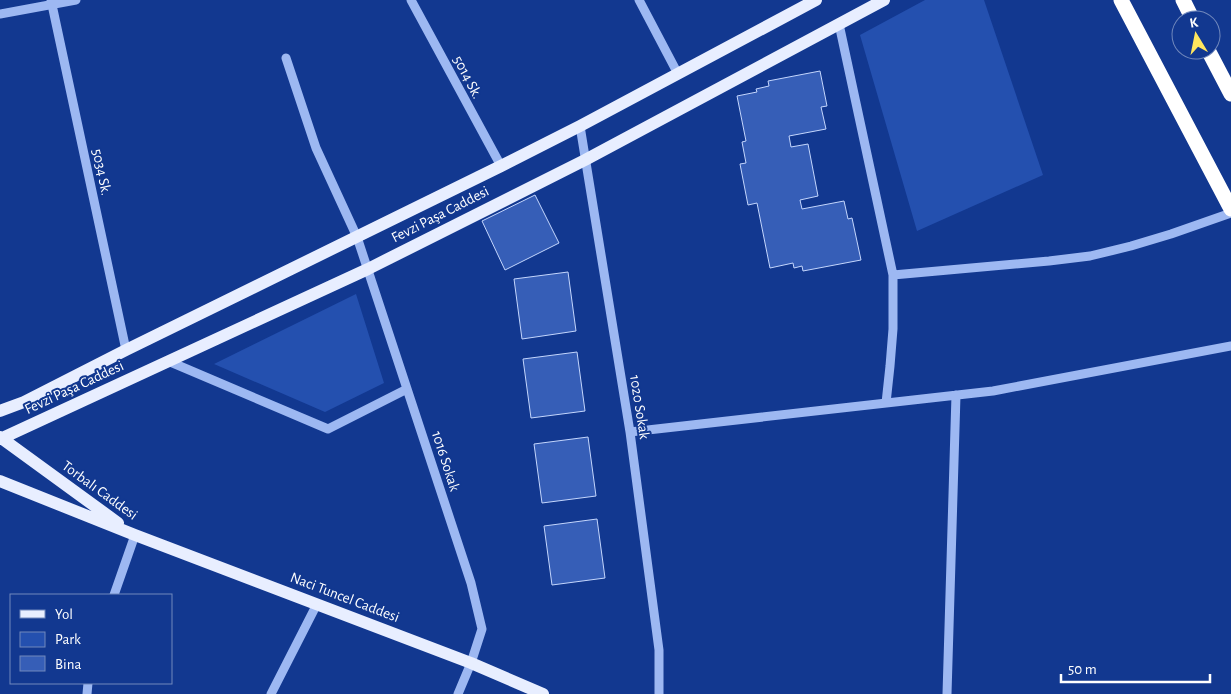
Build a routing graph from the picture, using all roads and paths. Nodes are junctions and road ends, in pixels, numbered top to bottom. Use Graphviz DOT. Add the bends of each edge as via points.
graph roads {
  1 [pos="76,0"];
  2 [pos="411,0"];
  3 [pos="639,0"];
  4 [pos="816,0"];
  5 [pos="884,0"];
  6 [pos="1121,0"];
  7 [pos="51,3"];
  8 [pos="0,14"];
  9 [pos="838,24"];
  10 [pos="286,58"];
  11 [pos="1213,60"];
  12 [pos="678,74"];
  13 [pos="1231,94"];
  14 [pos="580,126"];
  15 [pos="585,160"];
  16 [pos="501,166"];
  17 [pos="1231,211"];
  18 [pos="357,237"];
  19 [pos="368,268"];
  20 [pos="893,275"];
  21 [pos="1231,346"];
  22 [pos="126,350"];
  23 [pos="168,361"];
  24 [pos="407,389"];
  25 [pos="956,395"];
  26 [pos="886,403"];
  27 [pos="0,411"];
  28 [pos="630,432"];
  29 [pos="0,438"];
  30 [pos="0,481"];
  31 [pos="135,535"];
  32 [pos="114,594"];
  33 [pos="317,604"];
  34 [pos="471,662"];
  35 [pos="271,694"];
  36 [pos="458,694"];
  37 [pos="543,694"];
  38 [pos="659,694"];
  39 [pos="947,694"];
  1 -- 7 [label="street"];
  2 -- 16 [label="street, 5014 Sk."];
  3 -- 12 [label="street"];
  4 -- 12 [label="main road, Fevzi Paşa Caddesi"];
  5 -- 9 [label="main road, Fevzi Paşa Caddesi"];
  6 -- 17 [label="highway"];
  7 -- 8 [label="street"];
  7 -- 22 [label="street, 5034 Sk."];
  9 -- 15 [label="main road, Fevzi Paşa Caddesi"];
  9 -- 20 [label="street"];
  10 -- 18 [label="street, 1016 Sokak" via="316,148"];
  11 -- 13 [label="highway"];
  12 -- 14 [label="main road, Fevzi Paşa Caddesi"];
  14 -- 15 [label="street, 1020 Sokak"];
  14 -- 16 [label="main road, Fevzi Paşa Caddesi"];
  15 -- 19 [label="main road, Fevzi Paşa Caddesi"];
  15 -- 28 [label="street, 1020 Sokak"];
  16 -- 18 [label="main road, Fevzi Paşa Caddesi"];
  17 -- 20 [label="street" via="1171,234 1090,256"];
  18 -- 19 [label="street, 1016 Sokak"];
  18 -- 22 [label="main road, Fevzi Paşa Caddesi"];
  19 -- 23 [label="main road, Fevzi Paşa Caddesi"];
  19 -- 24 [label="street, 1016 Sokak"];
  20 -- 26 [label="street" via="893,329"];
  21 -- 25 [label="street" via="993,391"];
  22 -- 27 [label="main road, Fevzi Paşa Caddesi"];
  23 -- 24 [label="street" via="328,429"];
  23 -- 29 [label="main road, Fevzi Paşa Caddesi"];
  24 -- 34 [label="street, 1016 Sokak" via="471,583 482,628"];
  25 -- 26 [label="street"];
  25 -- 39 [label="street"];
  26 -- 28 [label="street"];
  28 -- 38 [label="street, 1020 Sokak" via="658,650"];
  29 -- 31 [label="main road, Torbalı Caddesi"];
  30 -- 31 [label="main road, Torbalı Caddesi"];
  31 -- 32 [label="street"];
  31 -- 33 [label="main road, Naci Tuncel Caddesi"];
  33 -- 34 [label="main road, Naci Tuncel Caddesi"];
  33 -- 35 [label="street"];
  34 -- 36 [label="street, 1016 Sokak"];
  34 -- 37 [label="main road, Naci Tuncel Caddesi"];
}
